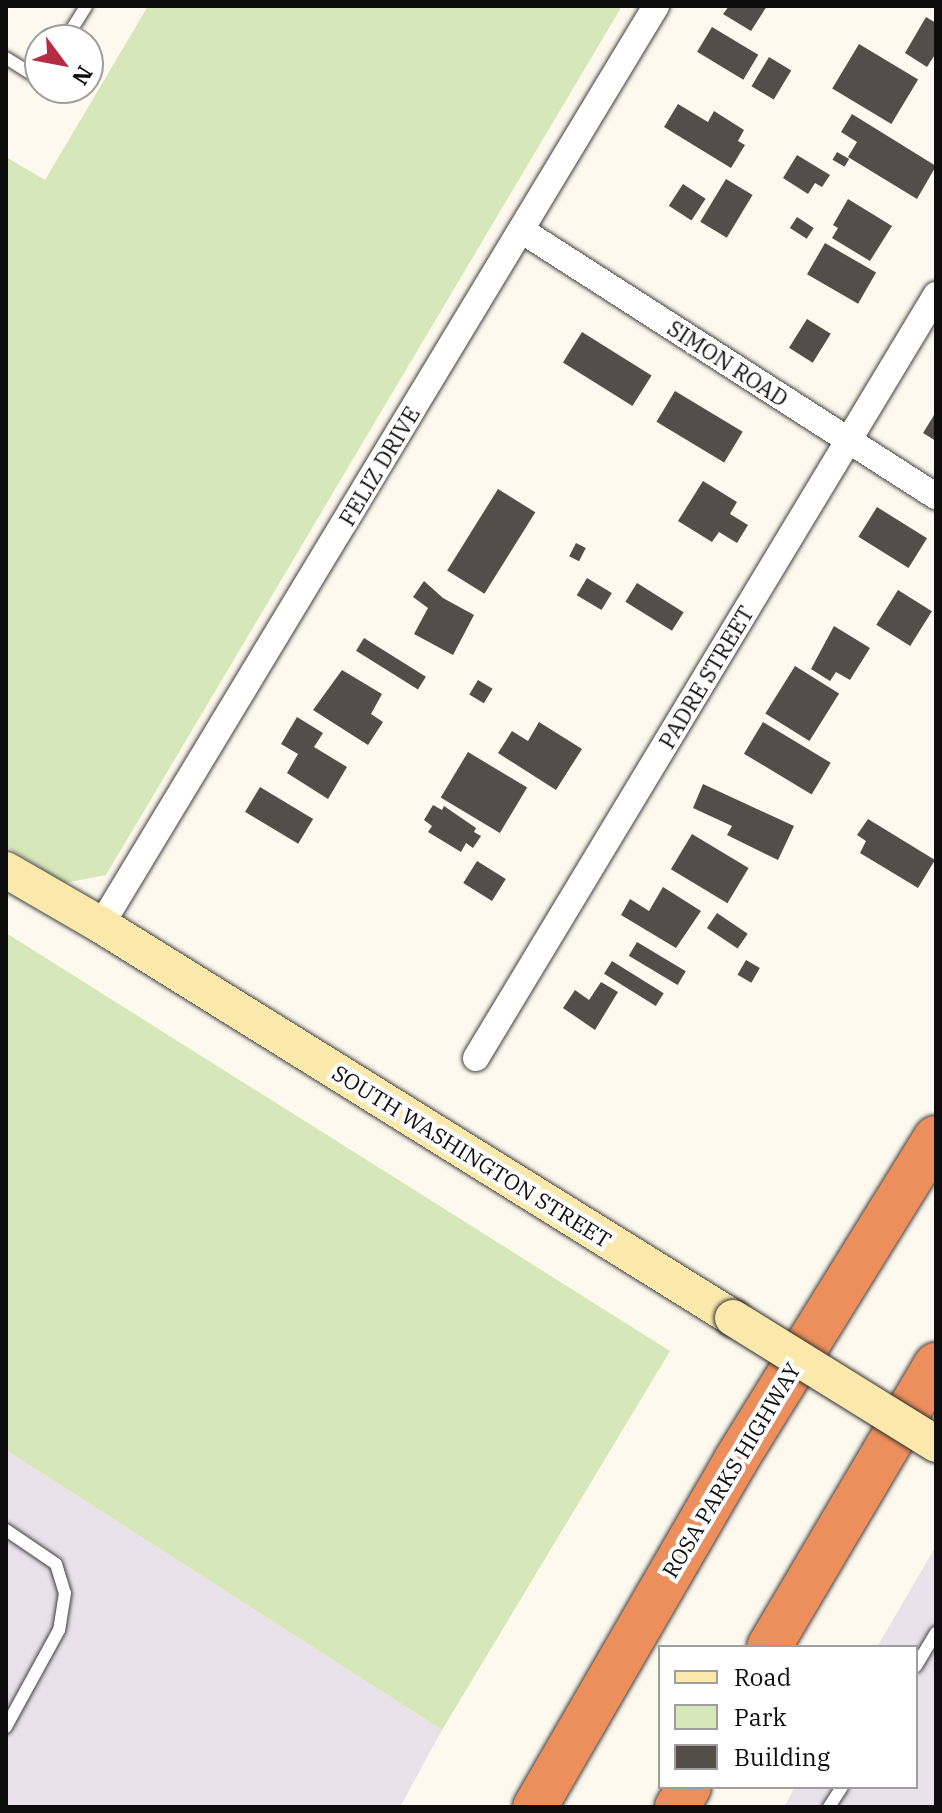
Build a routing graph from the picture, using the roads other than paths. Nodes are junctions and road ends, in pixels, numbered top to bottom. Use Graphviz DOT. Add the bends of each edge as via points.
graph roads {
  1 [pos="86,6"];
  2 [pos="656,6"];
  3 [pos="75,24"];
  4 [pos="6,58"];
  5 [pos="24,69"];
  6 [pos="521,230"];
  7 [pos="936,295"];
  8 [pos="848,440"];
  9 [pos="936,496"];
  10 [pos="6,870"];
  11 [pos="101,925"];
  12 [pos="476,1058"];
  13 [pos="936,1138"];
  14 [pos="936,1365"];
  15 [pos="936,1444"];
  16 [pos="6,1530"];
  17 [pos="936,1633"];
  18 [pos="770,1645"];
  19 [pos="918,1663"];
  20 [pos="6,1727"];
  21 [pos="688,1789"];
  22 [pos="841,1789"];
  23 [pos="535,1807"];
  24 [pos="677,1807"];
  25 [pos="829,1807"];
  1 -- 3 [label="lane"];
  2 -- 6 [label="street, FELIZ DRIVE"];
  4 -- 5 [label="lane"];
  6 -- 8 [label="street, SIMON ROAD"];
  6 -- 11 [label="street, FELIZ DRIVE"];
  7 -- 8 [label="street, PADRE STREET"];
  8 -- 9 [label="street, SIMON ROAD"];
  8 -- 12 [label="street, PADRE STREET"];
  10 -- 11 [label="street, SOUTH WASHINGTON STREET"];
  11 -- 15 [label="street, SOUTH WASHINGTON STREET, bridge"];
  13 -- 23 [label="highway, ROSA PARKS HIGHWAY" via="759,1422"];
  14 -- 18 [label="highway"];
  16 -- 20 [label="lane" via="56,1564 65,1593 59,1630"];
  17 -- 19 [label="lane"];
  21 -- 24 [label="highway"];
  22 -- 25 [label="lane"];
}
